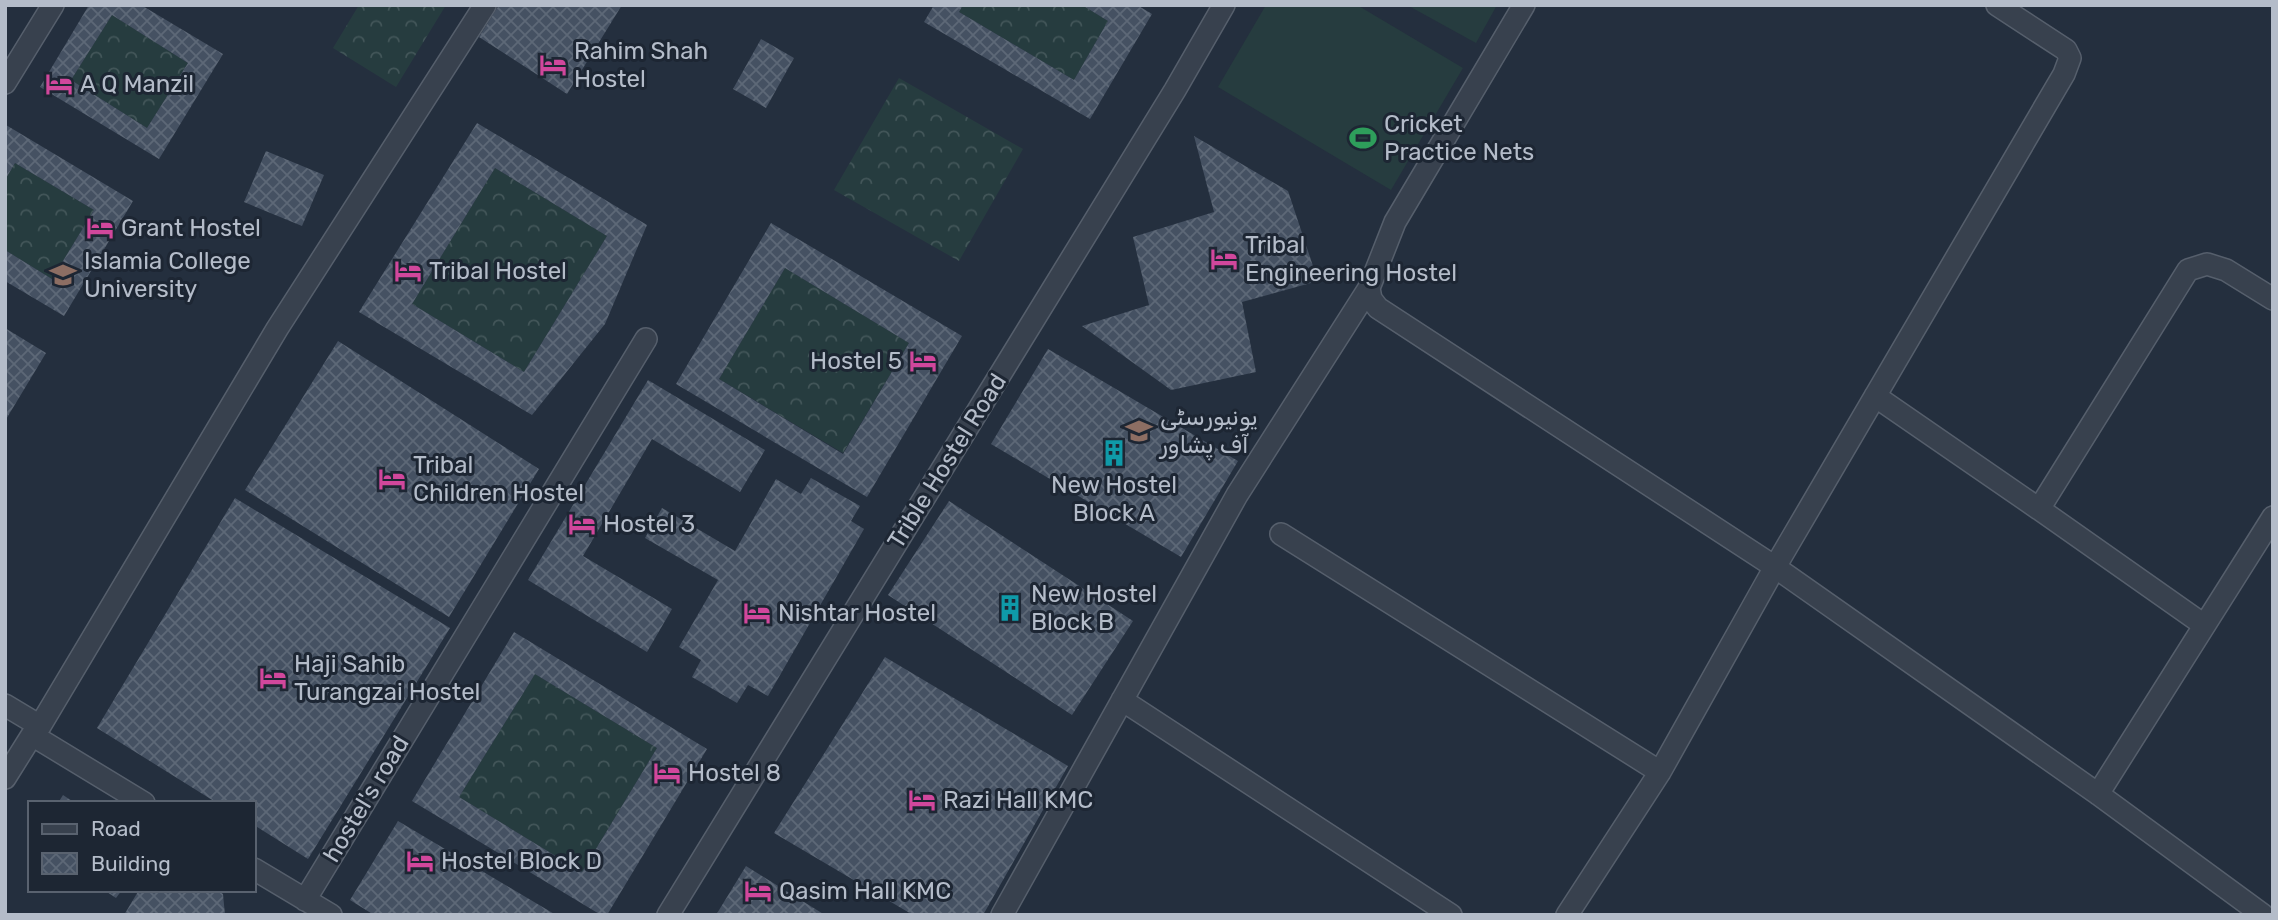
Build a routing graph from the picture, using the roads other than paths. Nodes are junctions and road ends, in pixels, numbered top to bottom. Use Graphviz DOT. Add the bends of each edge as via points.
graph roads {
  1 [pos="53,5"];
  2 [pos="485,5"];
  3 [pos="1224,5"];
  4 [pos="1524,5"];
  5 [pos="1997,5"];
  6 [pos="5,83"];
  7 [pos="1369,288"];
  8 [pos="2273,299"];
  9 [pos="646,340"];
  10 [pos="1875,396"];
  11 [pos="2039,509"];
  12 [pos="2273,517"];
  13 [pos="1281,534"];
  14 [pos="1775,567"];
  15 [pos="2204,625"];
  16 [pos="1122,700"];
  17 [pos="5,705"];
  18 [pos="36,730"];
  19 [pos="1660,772"];
  20 [pos="5,778"];
  21 [pos="2098,794"];
  22 [pos="141,801"];
  23 [pos="256,870"];
  24 [pos="305,900"];
  25 [pos="331,915"];
  26 [pos="668,915"];
  27 [pos="1002,915"];
  28 [pos="1451,915"];
  29 [pos="1567,915"];
  30 [pos="2263,915"];
  1 -- 6 [label="street"];
  2 -- 18 [label="street" via="277,329"];
  3 -- 26 [label="street, Trible Hostel Road"];
  4 -- 7 [label="street" via="1395,222"];
  5 -- 10 [label="street" via="2066,50 2070,58"];
  7 -- 14 [label="street" via="1378,309"];
  7 -- 16 [label="street" via="1237,495"];
  8 -- 11 [label="street" via="2226,270 2207,264 2188,270"];
  9 -- 24 [label="street, hostel's road"];
  10 -- 11 [label="street"];
  10 -- 14 [label="street"];
  11 -- 15 [label="street"];
  12 -- 15 [label="street"];
  13 -- 19 [label="street"];
  14 -- 19 [label="street"];
  14 -- 21 [label="street"];
  15 -- 21 [label="street"];
  16 -- 27 [label="street"];
  16 -- 28 [label="street"];
  17 -- 18 [label="street"];
  18 -- 20 [label="street"];
  18 -- 22 [label="street"];
  19 -- 29 [label="street"];
  21 -- 30 [label="street"];
  23 -- 24 [label="street"];
  24 -- 25 [label="street"];
}
